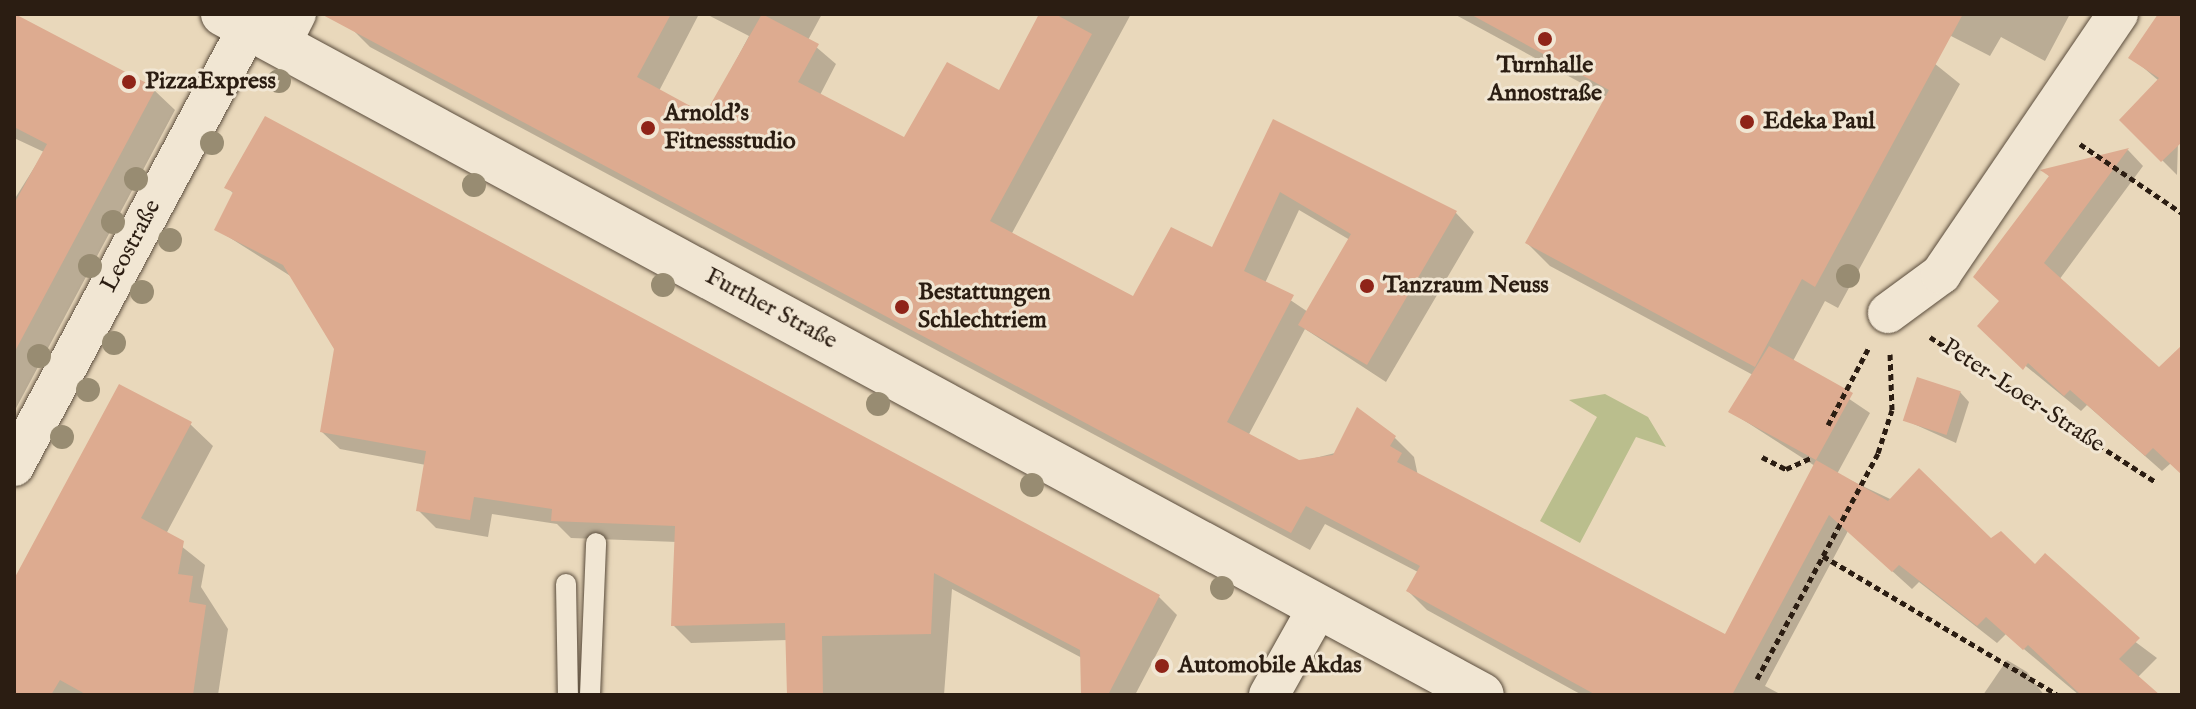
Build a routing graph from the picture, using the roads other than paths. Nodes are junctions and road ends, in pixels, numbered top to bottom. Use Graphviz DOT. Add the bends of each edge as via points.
graph roads {
  1 [pos="2118,14"];
  2 [pos="262,25"];
  3 [pos="1888,313"];
  4 [pos="14,466"];
  5 [pos="596,543"];
  6 [pos="566,584"];
  7 [pos="1319,606"];
  8 [pos="568,695"];
  9 [pos="590,695"];
  10 [pos="1269,695"];
  11 [pos="1482,695"];
  1 -- 3 [label="street" via="1941,274"];
  2 -- 4 [label="street, Leostraße"];
  2 -- 7 [label="main road, Further Straße"];
  5 -- 9 [label="lane"];
  6 -- 8 [label="lane"];
  7 -- 10 [label="street"];
  7 -- 11 [label="main road, Further Straße"];
}
